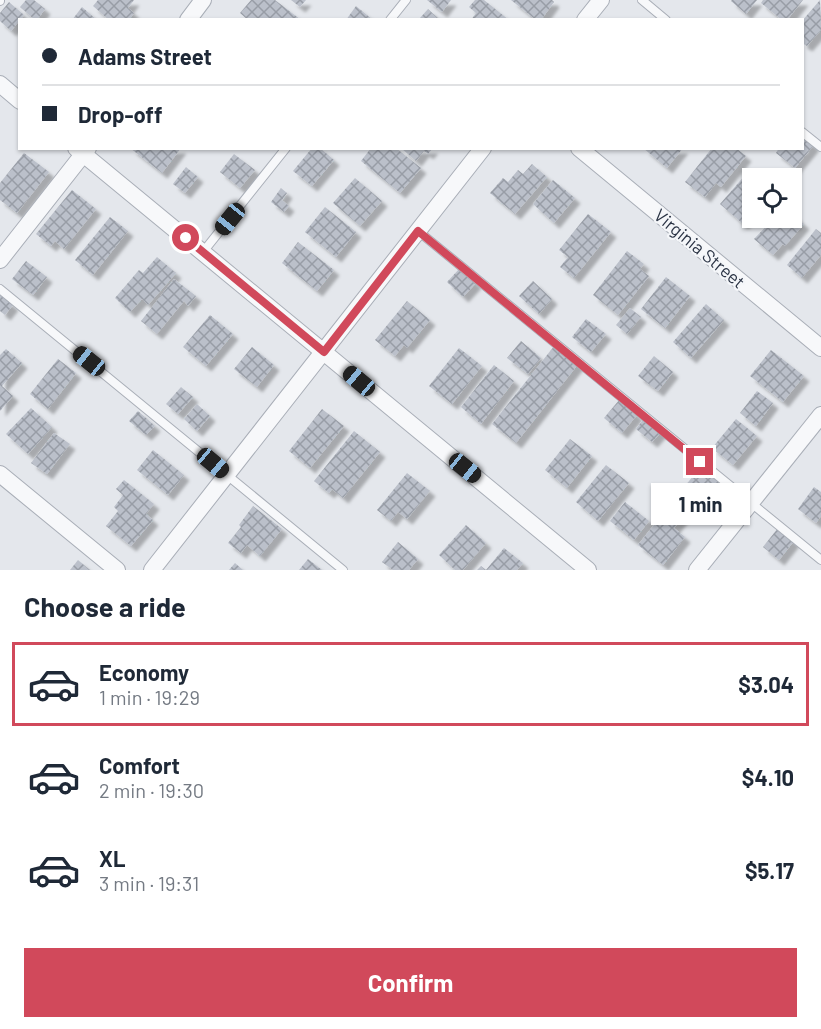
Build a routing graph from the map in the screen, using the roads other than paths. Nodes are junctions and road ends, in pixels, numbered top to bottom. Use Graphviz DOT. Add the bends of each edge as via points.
graph roads {
  1 [pos="203,0"];
  2 [pos="406,0"];
  3 [pos="601,0"];
  4 [pos="642,0"];
  5 [pos="190,18"];
  6 [pos="392,18"];
  7 [pos="587,18"];
  8 [pos="664,18"];
  9 [pos="0,84"];
  10 [pos="18,99"];
  11 [pos="804,134"];
  12 [pos="821,147"];
  13 [pos="284,150"];
  14 [pos="481,150"];
  15 [pos="581,150"];
  16 [pos="82,151"];
  17 [pos="418,231"];
  18 [pos="203,252"];
  19 [pos="0,260"];
  20 [pos="0,289"];
  21 [pos="821,348"];
  22 [pos="324,352"];
  23 [pos="821,415"];
  24 [pos="0,474"];
  25 [pos="227,475"];
  26 [pos="751,503"];
  27 [pos="821,560"];
  28 [pos="117,570"];
  29 [pos="152,570"];
  30 [pos="343,570"];
  31 [pos="588,570"];
  32 [pos="697,570"];
  1 -- 5 [label="street"];
  2 -- 6 [label="lane"];
  3 -- 7 [label="street"];
  4 -- 8 [label="lane"];
  9 -- 10 [label="street"];
  11 -- 12 [label="lane"];
  13 -- 18 [label="lane"];
  14 -- 17 [label="street"];
  15 -- 21 [label="street, Virginia Street"];
  16 -- 18 [label="street"];
  16 -- 19 [label="street"];
  17 -- 22 [label="street"];
  17 -- 26 [label="lane"];
  18 -- 22 [label="street"];
  20 -- 25 [label="lane"];
  22 -- 25 [label="street"];
  22 -- 31 [label="street"];
  23 -- 26 [label="street"];
  24 -- 28 [label="street"];
  25 -- 29 [label="street"];
  25 -- 30 [label="lane"];
  26 -- 27 [label="lane"];
  26 -- 32 [label="street"];
}
